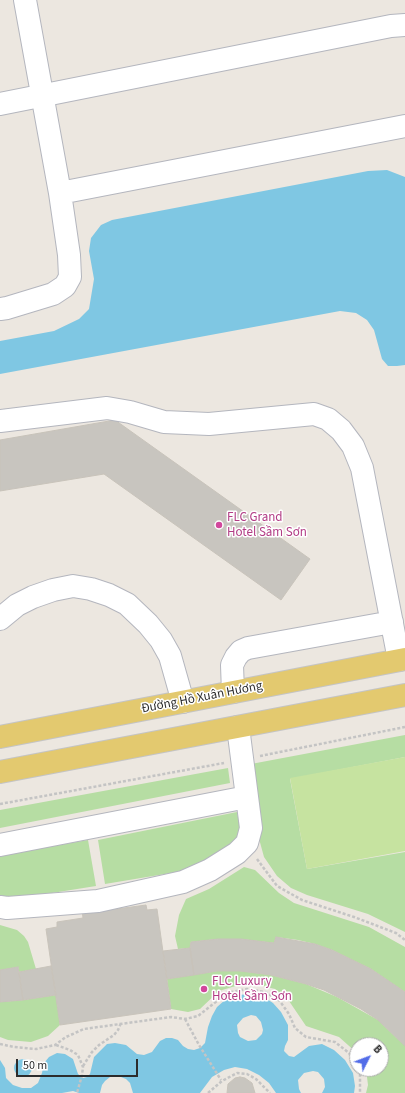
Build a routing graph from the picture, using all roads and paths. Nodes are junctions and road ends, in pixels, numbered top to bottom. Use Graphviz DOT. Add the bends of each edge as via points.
graph roads {
  1 [pos="25,0"];
  2 [pos="405,25"];
  3 [pos="42,95"];
  4 [pos="0,104"];
  5 [pos="405,126"];
  6 [pos="60,193"];
  7 [pos="0,309"];
  8 [pos="0,421"];
  9 [pos="0,619"];
  10 [pos="392,622"];
  11 [pos="402,659"];
  12 [pos="233,692"];
  13 [pos="405,695"];
  14 [pos="183,702"];
  15 [pos="238,727"];
  16 [pos="405,727"];
  17 [pos="0,737"];
  18 [pos="242,760"];
  19 [pos="0,772"];
  20 [pos="247,797"];
  21 [pos="0,804"];
  22 [pos="247,843"];
  23 [pos="0,845"];
  24 [pos="0,907"];
  25 [pos="405,940"];
  26 [pos="185,1019"];
  27 [pos="121,1023"];
  28 [pos="0,1044"];
  29 [pos="55,1045"];
  30 [pos="349,1053"];
  31 [pos="83,1067"];
  32 [pos="360,1077"];
  33 [pos="222,1081"];
  34 [pos="77,1093"];
  35 [pos="208,1093"];
  36 [pos="270,1093"];
  37 [pos="360,1093"];
  1 -- 3 [label="street"];
  2 -- 3 [label="street"];
  3 -- 4 [label="street"];
  3 -- 6 [label="street"];
  5 -- 6 [label="street"];
  6 -- 7 [label="street" via="70,277 65,286 53,294"];
  8 -- 10 [label="street" via="107,408 164,422 209,424 314,414 328,419 341,430 353,446 362,468"];
  9 -- 14 [label="street" via="17,605 53,590 73,586 109,595 127,604 160,640 170,656"];
  10 -- 11 [label="street"];
  10 -- 12 [label="street" via="241,651 232,665"];
  11 -- 12 [label="main road, Đường Hồ Xuân Hương"];
  12 -- 14 [label="main road, Đường Hồ Xuân Hương"];
  13 -- 15 [label="main road"];
  14 -- 17 [label="main road, Đường Hồ Xuân Hương"];
  15 -- 18 [label="street"];
  15 -- 19 [label="main road"];
  16 -- 18 [label="path"];
  18 -- 20 [label="street"];
  18 -- 21 [label="path"];
  20 -- 22 [label="street" via="251,828"];
  20 -- 23 [label="street"];
  22 -- 24 [label="street" via="237,853 210,870 183,882 98,901"];
  22 -- 25 [label="path" via="276,886 302,900 396,933"];
  26 -- 27 [label="path" via="171,1016"];
  26 -- 30 [label="path" via="198,1016 227,993 247,989 265,992 279,1000 295,1028 306,1037 335,1042"];
  26 -- 33 [label="path"];
  27 -- 29 [label="path" via="84,1029 66,1036"];
  27 -- 31 [label="path" via="114,1035 92,1052"];
  28 -- 29 [label="path" via="14,1048 36,1049"];
  29 -- 31 [label="path" via="78,1055"];
  31 -- 34 [label="path"];
  32 -- 37 [label="path"];
  33 -- 35 [label="path"];
  33 -- 36 [label="path" via="237,1073 247,1074"];
}
